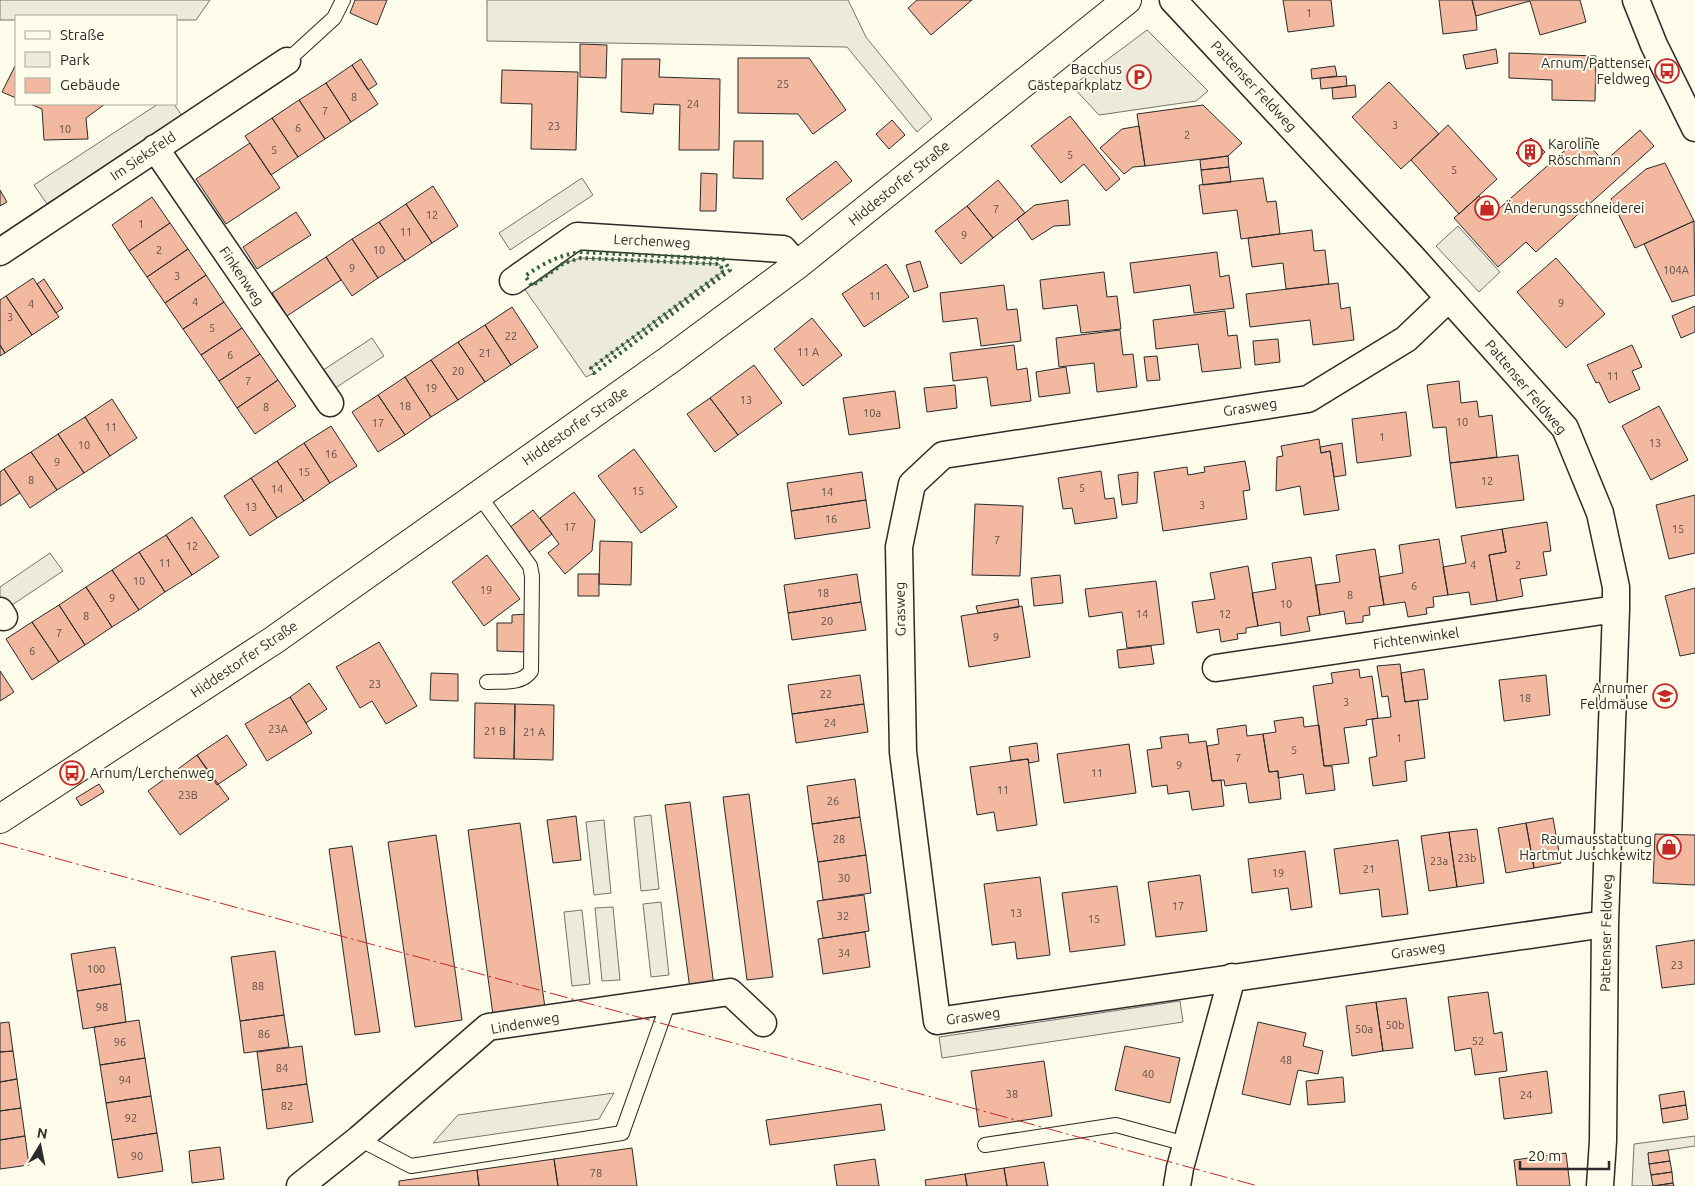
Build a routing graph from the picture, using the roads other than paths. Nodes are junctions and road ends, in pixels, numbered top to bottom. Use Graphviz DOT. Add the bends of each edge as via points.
graph roads {
  1 [pos="343,0"];
  2 [pos="1128,0"];
  3 [pos="1173,0"];
  4 [pos="1636,0"];
  5 [pos="287,61"];
  6 [pos="1695,128"];
  7 [pos="155,148"];
  8 [pos="0,252"];
  9 [pos="797,265"];
  10 [pos="513,281"];
  11 [pos="1448,298"];
  12 [pos="330,404"];
  13 [pos="478,494"];
  14 [pos="1616,609"];
  15 [pos="1216,668"];
  16 [pos="486,682"];
  17 [pos="0,819"];
  18 [pos="1605,924"];
  19 [pos="1232,977"];
  20 [pos="669,1001"];
  21 [pos="763,1023"];
  22 [pos="359,1139"];
  23 [pos="1186,1144"];
  24 [pos="985,1145"];
  25 [pos="300,1186"];
  26 [pos="1177,1186"];
  27 [pos="1600,1186"];
  1 -- 5 [label="lane" via="334,18"];
  2 -- 9 [label="main road, Hiddestorfer Straße"];
  3 -- 11 [label="street, Pattenser Feldweg"];
  4 -- 6 [label="street"];
  5 -- 7 [label="street, Im Sieksfeld"];
  7 -- 8 [label="street, Im Sieksfeld"];
  7 -- 12 [label="street, Finkenweg"];
  9 -- 10 [label="street, Lerchenweg" via="783,249 577,236"];
  9 -- 13 [label="main road, Hiddestorfer Straße" via="669,360"];
  11 -- 14 [label="street, Pattenser Feldweg" via="1565,428 1600,513 1616,587"];
  11 -- 19 [label="street, Grasweg" via="1406,339 1308,398 944,455 912,484 899,547 903,752 937,1021"];
  13 -- 16 [label="lane" via="530,566 532,576 531,671 524,679 516,681"];
  13 -- 17 [label="main road, Hiddestorfer Straße" via="274,640"];
  14 -- 15 [label="street, Fichtenwinkel"];
  14 -- 18 [label="street, Pattenser Feldweg"];
  18 -- 19 [label="street, Grasweg"];
  18 -- 27 [label="street, Pattenser Feldweg"];
  19 -- 23 [label="street"];
  20 -- 21 [label="street, Lindenweg" via="730,992"];
  20 -- 22 [label="street, Lindenweg" via="488,1027"];
  20 -- 22 [label="lane" via="622,1133 411,1166"];
  22 -- 25 [label="street, Lindenweg"];
  23 -- 24 [label="lane" via="1116,1125"];
  23 -- 26 [label="street"];
}
